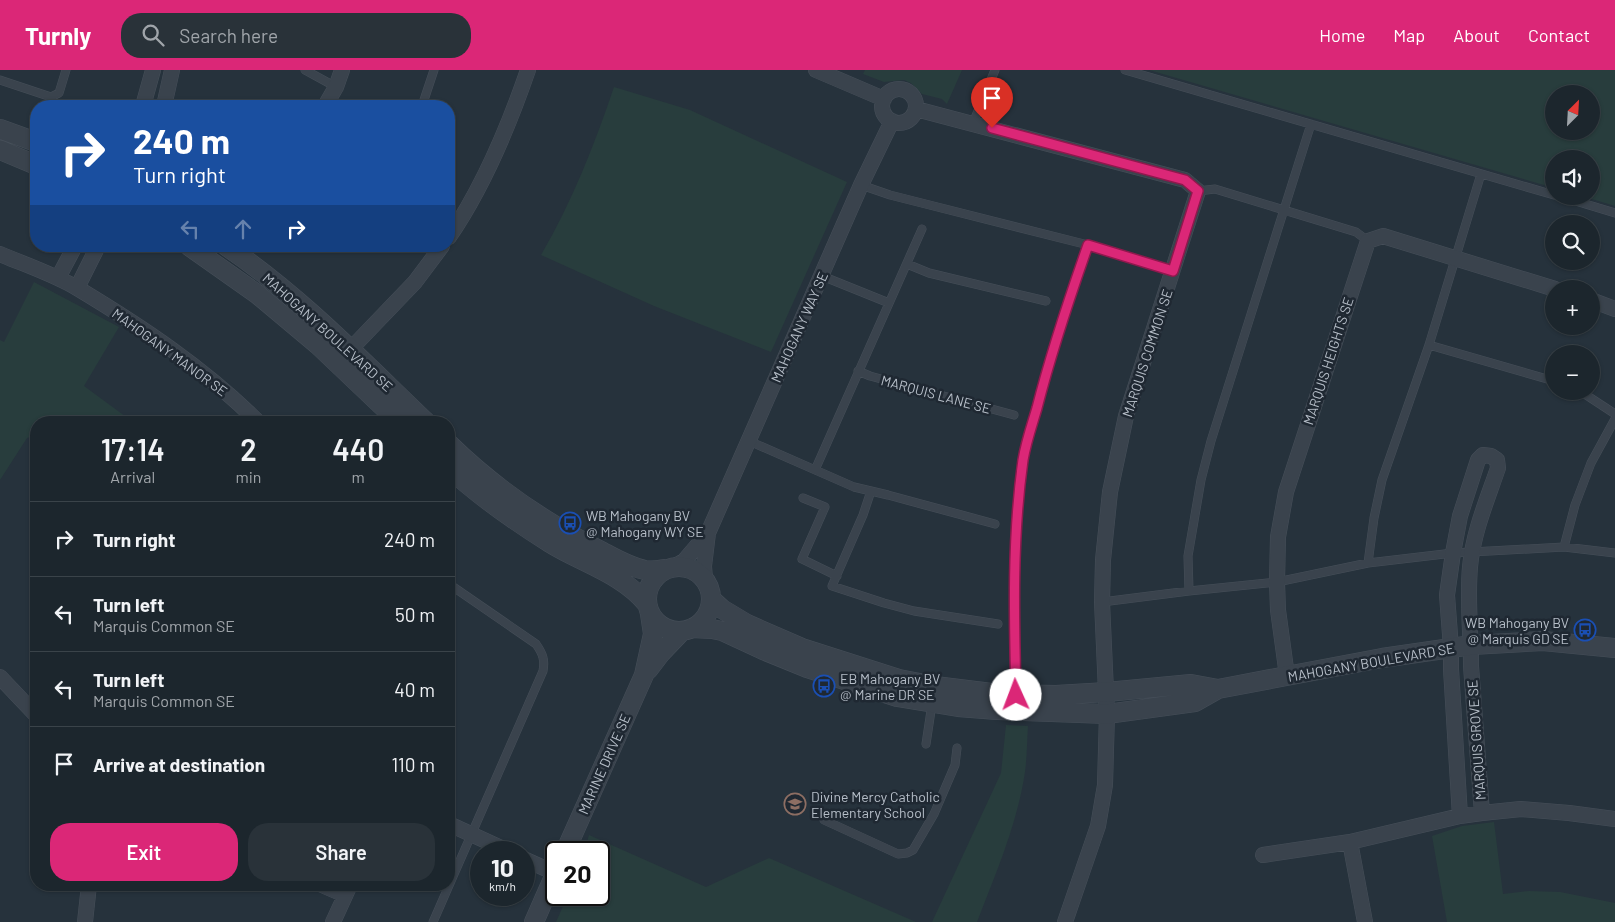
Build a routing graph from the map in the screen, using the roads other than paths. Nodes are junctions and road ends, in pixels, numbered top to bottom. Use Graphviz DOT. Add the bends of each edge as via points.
graph roads {
  1 [pos="66,70"];
  2 [pos="153,70"];
  3 [pos="172,70"];
  4 [pos="305,70"];
  5 [pos="342,70"];
  6 [pos="434,70"];
  7 [pos="528,70"];
  8 [pos="816,70"];
  9 [pos="995,70"];
  10 [pos="1125,70"];
  11 [pos="0,80"];
  12 [pos="336,87"];
  13 [pos="884,99"];
  14 [pos="145,100"];
  15 [pos="169,100"];
  16 [pos="328,100"];
  17 [pos="424,100"];
  18 [pos="916,109"];
  19 [pos="892,122"];
  20 [pos="973,123"];
  21 [pos="1311,124"];
  22 [pos="0,129"];
  23 [pos="30,140"];
  24 [pos="0,150"];
  25 [pos="30,162"];
  26 [pos="1481,174"];
  27 [pos="861,186"];
  28 [pos="1198,191"];
  29 [pos="1545,192"];
  30 [pos="1589,205"];
  31 [pos="1284,211"];
  32 [pos="1615,213"];
  33 [pos="455,227"];
  34 [pos="922,229"];
  35 [pos="1368,240"];
  36 [pos="1088,245"];
  37 [pos="72,252"];
  38 [pos="95,252"];
  39 [pos="198,252"];
  40 [pos="234,252"];
  41 [pos="438,252"];
  42 [pos="0,254"];
  43 [pos="1456,258"];
  44 [pos="906,264"];
  45 [pos="1173,271"];
  46 [pos="822,276"];
  47 [pos="58,278"];
  48 [pos="1545,286"];
  49 [pos="77,288"];
  50 [pos="1046,301"];
  51 [pos="888,303"];
  52 [pos="1600,303"];
  53 [pos="1615,309"];
  54 [pos="1429,345"];
  55 [pos="344,356"];
  56 [pos="858,371"];
  57 [pos="1545,378"];
  58 [pos="1594,400"];
  59 [pos="1615,414"];
  60 [pos="1014,415"];
  61 [pos="252,416"];
  62 [pos="394,416"];
  63 [pos="419,416"];
  64 [pos="1615,419"];
  65 [pos="749,441"];
  66 [pos="455,450"];
  67 [pos="815,470"];
  68 [pos="455,473"];
  69 [pos="871,490"];
  70 [pos="804,498"];
  71 [pos="995,524"];
  72 [pos="708,533"];
  73 [pos="1564,547"];
  74 [pos="1472,552"];
  75 [pos="1453,553"];
  76 [pos="1615,553"];
  77 [pos="1368,563"];
  78 [pos="670,568"];
  79 [pos="836,576"];
  80 [pos="704,578"];
  81 [pos="1277,582"];
  82 [pos="455,588"];
  83 [pos="1189,591"];
  84 [pos="711,599"];
  85 [pos="1102,602"];
  86 [pos="648,609"];
  87 [pos="998,624"];
  88 [pos="687,630"];
  89 [pos="1472,645"];
  90 [pos="1451,648"];
  91 [pos="1615,648"];
  92 [pos="644,675"];
  93 [pos="1287,676"];
  94 [pos="0,677"];
  95 [pos="1218,689"];
  96 [pos="1107,692"];
  97 [pos="933,694"];
  98 [pos="1016,695"];
  99 [pos="30,708"];
  100 [pos="1107,714"];
  101 [pos="926,744"];
  102 [pos="957,748"];
  103 [pos="1482,813"];
  104 [pos="1460,816"];
  105 [pos="1615,819"];
  106 [pos="824,820"];
  107 [pos="455,827"];
  108 [pos="472,835"];
  109 [pos="485,841"];
  110 [pos="570,841"];
  111 [pos="1350,842"];
  112 [pos="1263,855"];
  113 [pos="455,873"];
  114 [pos="88,891"];
  115 [pos="347,891"];
  116 [pos="447,891"];
  117 [pos="545,897"];
  118 [pos="85,922"];
  119 [pos="333,922"];
  120 [pos="433,922"];
  121 [pos="534,922"];
  122 [pos="1065,922"];
  123 [pos="1365,922"];
  1 -- 11 [label="lane" via="59,93 50,97"];
  2 -- 14 [label="street"];
  3 -- 15 [label="street"];
  4 -- 12 [label="lane"];
  5 -- 12 [label="street"];
  6 -- 17 [label="lane"];
  7 -- 33 [label="street" via="493,159"];
  8 -- 13 [label="street"];
  9 -- 20 [label="lane"];
  10 -- 21 [label="lane"];
  12 -- 16 [label="street"];
  13 -- 18 [label="street" via="896,90 907,91 914,99"];
  13 -- 19 [label="street" via="883,109"];
  18 -- 19 [label="street" via="907,121"];
  18 -- 20 [label="street"];
  19 -- 27 [label="street, MAHOGANY WAY SE"];
  20 -- 28 [label="street" via="1185,180"];
  21 -- 26 [label="lane"];
  21 -- 31 [label="lane"];
  22 -- 23 [label="street"];
  24 -- 25 [label="street"];
  26 -- 29 [label="lane"];
  26 -- 43 [label="lane"];
  27 -- 36 [label="lane"];
  27 -- 46 [label="street, MAHOGANY WAY SE"];
  28 -- 31 [label="lane" via="1215,189"];
  28 -- 45 [label="street, MARQUIS COMMON SE"];
  30 -- 32 [label="lane"];
  31 -- 35 [label="lane" via="1356,232"];
  31 -- 83 [label="lane" via="1200,480 1188,556"];
  34 -- 44 [label="lane"];
  35 -- 43 [label="street" via="1383,236"];
  35 -- 81 [label="street, MARQUIS HEIGHTS SE" via="1286,492 1278,537"];
  36 -- 45 [label="lane"];
  36 -- 98 [label="lane" via="1044,380 1024,457 1016,514"];
  37 -- 47 [label="street"];
  38 -- 49 [label="street"];
  39 -- 55 [label="street, MAHOGANY BOULEVARD SE"];
  40 -- 55 [label="street, MAHOGANY BOULEVARD SE" via="294,298"];
  41 -- 55 [label="street" via="415,282"];
  42 -- 47 [label="street, MAHOGANY MANOR SE"];
  43 -- 48 [label="street"];
  43 -- 54 [label="lane"];
  44 -- 50 [label="lane" via="929,273"];
  44 -- 51 [label="lane"];
  45 -- 85 [label="street, MARQUIS COMMON SE" via="1126,416 1110,492"];
  46 -- 51 [label="lane"];
  46 -- 65 [label="street, MAHOGANY WAY SE"];
  47 -- 49 [label="street, MAHOGANY MANOR SE"];
  49 -- 61 [label="street, MAHOGANY MANOR SE" via="186,360"];
  51 -- 56 [label="lane"];
  52 -- 53 [label="street"];
  54 -- 57 [label="lane"];
  54 -- 77 [label="lane" via="1382,480"];
  55 -- 62 [label="street, MAHOGANY BOULEVARD SE"];
  55 -- 63 [label="street, MAHOGANY BOULEVARD SE"];
  56 -- 60 [label="lane, MARQUIS LANE SE"];
  56 -- 67 [label="lane"];
  58 -- 59 [label="lane"];
  64 -- 73 [label="lane" via="1591,463"];
  65 -- 67 [label="lane"];
  65 -- 72 [label="street, MAHOGANY WAY SE"];
  66 -- 78 [label="street" via="507,493 568,535 633,566 647,570"];
  67 -- 69 [label="lane" via="854,487"];
  68 -- 86 [label="street" via="488,501 550,543 637,592"];
  69 -- 71 [label="lane"];
  69 -- 79 [label="lane"];
  70 -- 79 [label="lane" via="825,507 802,559"];
  72 -- 78 [label="street, MAHOGANY WAY SE" via="684,561"];
  72 -- 80 [label="street, MAHOGANY WAY SE"];
  73 -- 74 [label="lane"];
  73 -- 76 [label="lane"];
  74 -- 75 [label="lane"];
  74 -- 75 [label="street, MARQUIS GROVE SE" via="1478,524 1498,468 1497,460 1491,456 1483,455 1478,460 1460,516"];
  74 -- 89 [label="street, MARQUIS GROVE SE" via="1468,592"];
  75 -- 77 [label="lane"];
  75 -- 90 [label="street, MARQUIS GROVE SE" via="1448,595"];
  77 -- 81 [label="lane"];
  78 -- 80 [label="street" via="686,567"];
  78 -- 86 [label="street" via="652,580 646,596"];
  79 -- 87 [label="lane" via="832,586 884,604"];
  80 -- 84 [label="street" via="710,588"];
  81 -- 83 [label="lane"];
  81 -- 93 [label="street, MARQUIS HEIGHTS SE"];
  82 -- 108 [label="lane" via="536,644 545,661"];
  83 -- 85 [label="lane"];
  84 -- 88 [label="street" via="706,617"];
  84 -- 97 [label="street, MAHOGANY BOULEVARD SE" via="747,624 793,644 899,679"];
  85 -- 96 [label="street, MARQUIS COMMON SE"];
  86 -- 88 [label="street" via="663,627"];
  86 -- 92 [label="street, MARINE DRIVE SE" via="653,634"];
  88 -- 92 [label="street, MARINE DRIVE SE" via="661,653"];
  88 -- 97 [label="street, MAHOGANY BOULEVARD SE" via="722,631 807,668 897,696"];
  89 -- 90 [label="street, MAHOGANY BOULEVARD SE"];
  89 -- 91 [label="street, MAHOGANY BOULEVARD SE" via="1543,641"];
  89 -- 103 [label="street, MARQUIS GROVE SE"];
  90 -- 93 [label="street, MAHOGANY BOULEVARD SE"];
  90 -- 104 [label="street, MARQUIS GROVE SE"];
  92 -- 110 [label="street, MARINE DRIVE SE"];
  93 -- 95 [label="street, MAHOGANY BOULEVARD SE"];
  94 -- 99 [label="street"];
  95 -- 96 [label="street, MAHOGANY BOULEVARD SE" via="1191,684"];
  95 -- 100 [label="street, MAHOGANY BOULEVARD SE" via="1195,702"];
  96 -- 98 [label="street, MAHOGANY BOULEVARD SE"];
  96 -- 100 [label="street"];
  97 -- 98 [label="street, MAHOGANY BOULEVARD SE" via="963,690"];
  97 -- 100 [label="street, MAHOGANY BOULEVARD SE" via="997,710"];
  97 -- 101 [label="lane"];
  100 -- 122 [label="street" via="1105,785 1098,826"];
  102 -- 106 [label="lane" via="955,765 934,814 908,853 898,854"];
  103 -- 104 [label="street, MARQUIS GROVE SE"];
  103 -- 105 [label="street" via="1522,810"];
  104 -- 111 [label="street, MARQUIS GROVE SE"];
  107 -- 108 [label="street"];
  108 -- 109 [label="street"];
  108 -- 113 [label="lane"];
  111 -- 112 [label="street, MARQUIS GROVE SE"];
  111 -- 123 [label="street"];
  114 -- 118 [label="street"];
  115 -- 119 [label="street"];
  116 -- 120 [label="lane"];
  117 -- 121 [label="street"];
}
